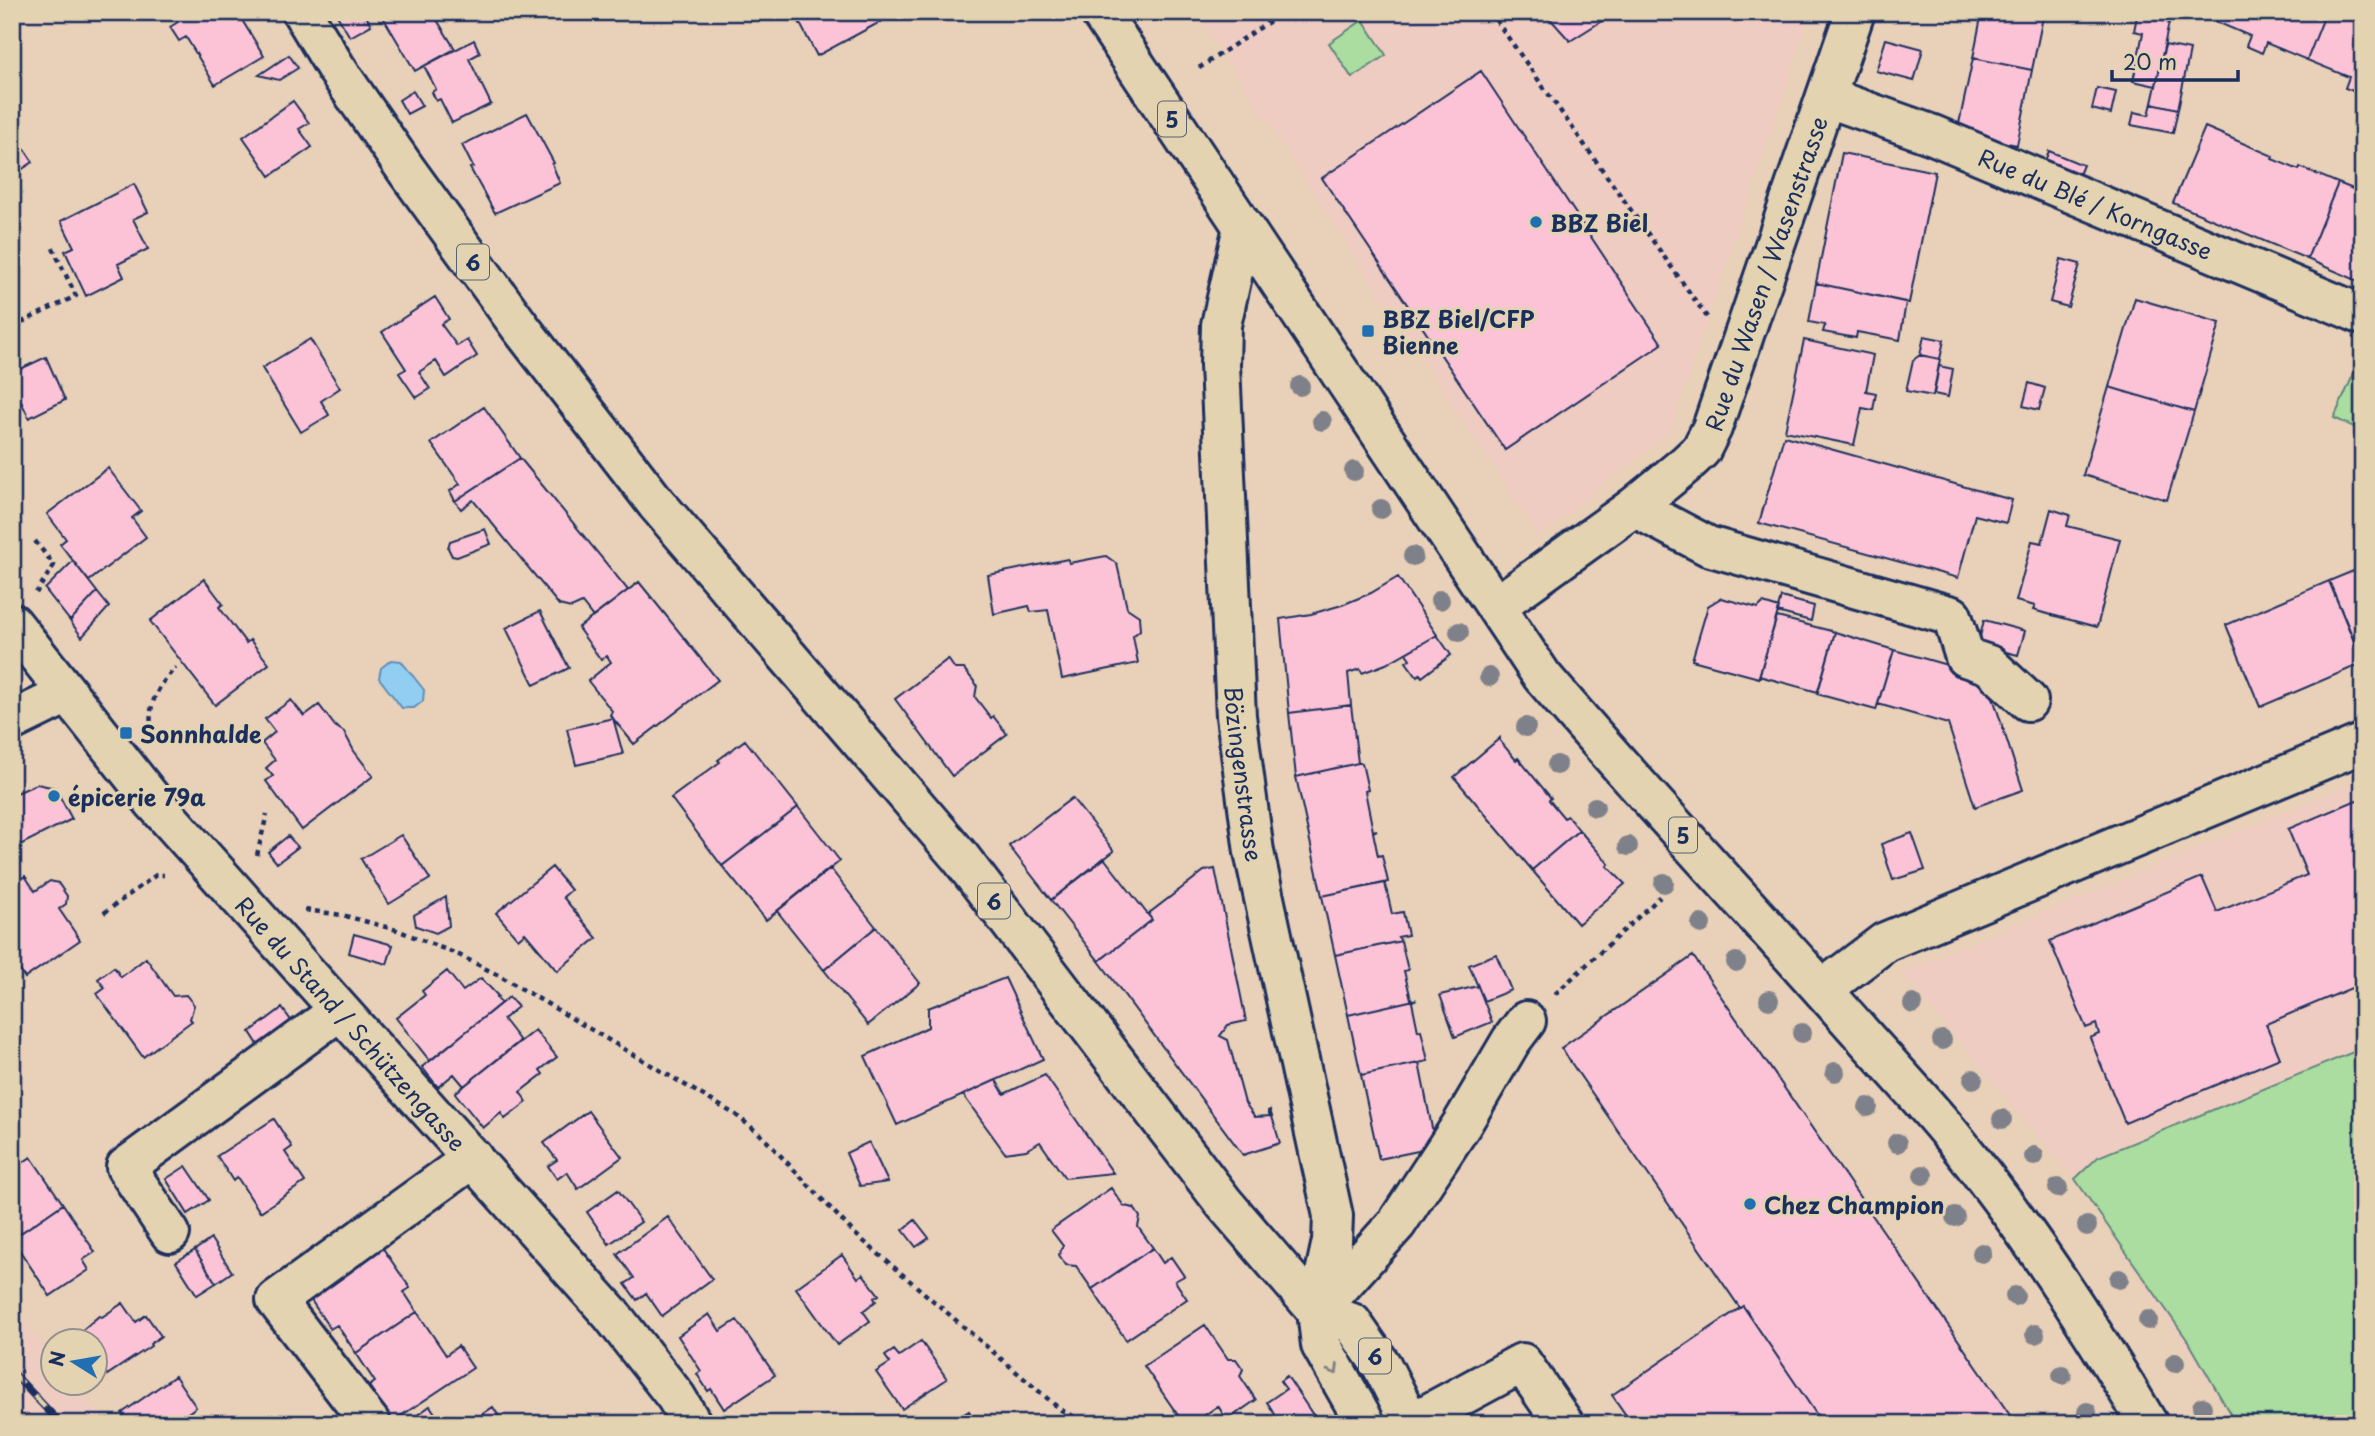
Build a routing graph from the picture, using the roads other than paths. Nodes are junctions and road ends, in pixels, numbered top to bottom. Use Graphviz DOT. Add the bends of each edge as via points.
graph roads {
  1 [pos="302,12"];
  2 [pos="1100,12"];
  3 [pos="1855,12"];
  4 [pos="1826,97"];
  5 [pos="1243,227"];
  6 [pos="2363,315"];
  7 [pos="1634,507"];
  8 [pos="1496,606"];
  9 [pos="14,624"];
  10 [pos="67,694"];
  11 [pos="2028,701"];
  12 [pos="12,720"];
  13 [pos="2363,743"];
  14 [pos="1823,989"];
  15 [pos="339,1011"];
  16 [pos="1526,1021"];
  17 [pos="472,1158"];
  18 [pos="170,1233"];
  19 [pos="1317,1311"];
  20 [pos="371,1424"];
  21 [pos="692,1424"];
  22 [pos="1366,1424"];
  23 [pos="1411,1424"];
  24 [pos="1564,1424"];
  25 [pos="2148,1424"];
  1 -- 19 [label="street, 6" via="415,183 656,503 960,857 1224,1203"];
  2 -- 5 [label="street, 5"];
  3 -- 4 [label="street, Rue du Wasen / Wasenstrasse"];
  4 -- 6 [label="street, Rue du Blé / Korngasse" via="1933,135"];
  4 -- 7 [label="street, Rue du Wasen / Wasenstrasse" via="1712,428 1701,450"];
  5 -- 8 [label="street, 5"];
  5 -- 19 [label="street, Bözingenstrasse" via="1221,325 1236,716 1254,852 1333,1216"];
  7 -- 8 [label="street, Rue du Wasen / Wasenstrasse"];
  7 -- 11 [label="street" via="1708,546 1952,616 1965,657 1989,665"];
  8 -- 14 [label="street, 5" via="1542,677"];
  9 -- 10 [label="street, Rue du Stand / Schützengasse"];
  10 -- 12 [label="street"];
  10 -- 15 [label="street, Rue du Stand / Schützengasse" via="153,801"];
  13 -- 14 [label="street" via="1885,942"];
  14 -- 25 [label="street, 5" via="1951,1135 2032,1241"];
  15 -- 17 [label="street, Rue du Stand / Schützengasse"];
  15 -- 18 [label="street" via="126,1167"];
  16 -- 19 [label="street" via="1397,1223"];
  17 -- 20 [label="street" via="276,1300"];
  17 -- 21 [label="street, Rue du Stand / Schützengasse" via="611,1314"];
  19 -- 22 [label="street, 6, one-way" via="1321,1345"];
  19 -- 23 [label="street, 6" via="1352,1323 1382,1366"];
  23 -- 24 [label="street" via="1522,1363"];
}
